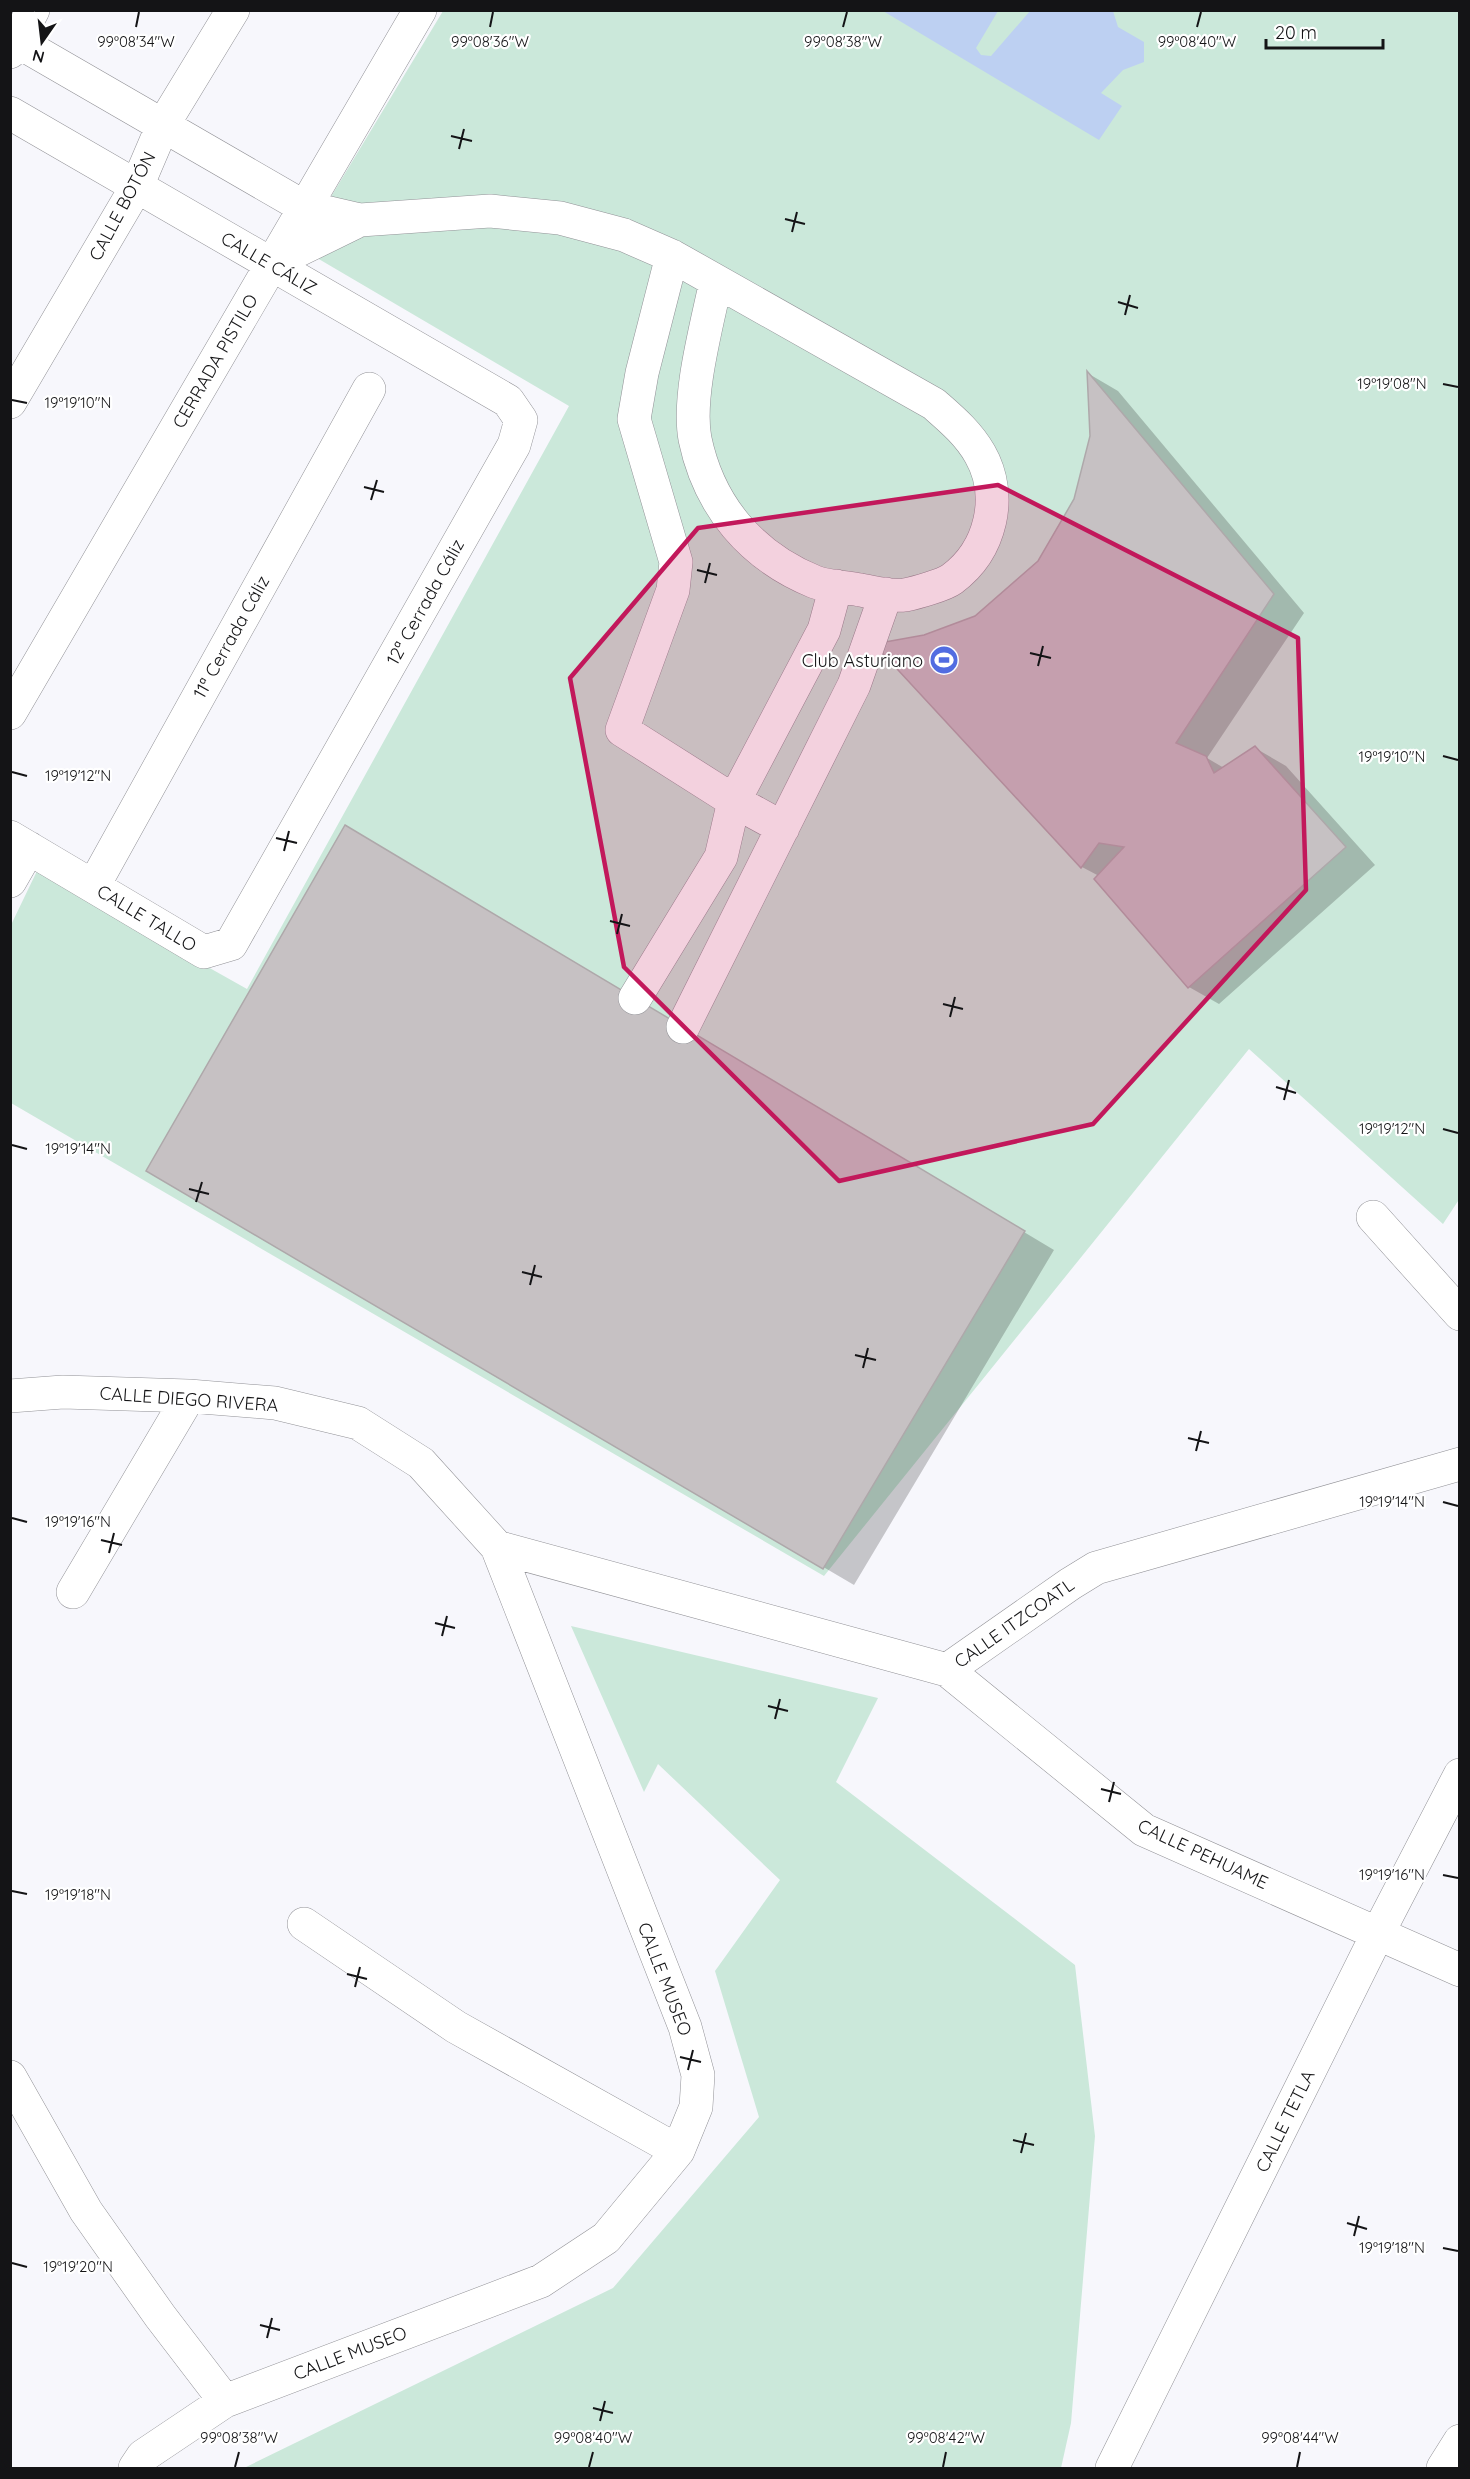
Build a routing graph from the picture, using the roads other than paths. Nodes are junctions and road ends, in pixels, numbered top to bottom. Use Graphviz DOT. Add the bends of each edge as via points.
graph roads {
  1 [pos="33,10"];
  2 [pos="233,10"];
  3 [pos="420,10"];
  4 [pos="12,43"];
  5 [pos="10,113"];
  6 [pos="163,125"];
  7 [pos="137,186"];
  8 [pos="304,207"];
  9 [pos="360,220"];
  10 [pos="672,256"];
  11 [pos="270,264"];
  12 [pos="716,281"];
  13 [pos="369,389"];
  14 [pos="10,402"];
  15 [pos="521,420"];
  16 [pos="836,586"];
  17 [pos="886,594"];
  18 [pos="10,713"];
  19 [pos="325,782"];
  20 [pos="734,801"];
  21 [pos="783,828"];
  22 [pos="20,842"];
  23 [pos="10,881"];
  24 [pos="94,885"];
  25 [pos="635,998"];
  26 [pos="683,1027"];
  27 [pos="1373,1217"];
  28 [pos="1460,1314"];
  29 [pos="10,1396"];
  30 [pos="189,1396"];
  31 [pos="1460,1464"];
  32 [pos="497,1547"];
  33 [pos="73,1592"];
  34 [pos="947,1670"];
  35 [pos="1460,1775"];
  36 [pos="304,1923"];
  37 [pos="1378,1934"];
  38 [pos="1460,1970"];
  39 [pos="10,2077"];
  40 [pos="678,2151"];
  41 [pos="225,2401"];
  42 [pos="1460,2441"];
  43 [pos="135,2469"];
  44 [pos="1112,2469"];
  45 [pos="1443,2469"];
  1 -- 4 [label="street"];
  2 -- 6 [label="street, CALLE BOTÓN"];
  3 -- 8 [label="street, CERRADA PISTILO"];
  4 -- 6 [label="street"];
  5 -- 7 [label="street, CALLE CÁLIZ"];
  6 -- 7 [label="street, CALLE BOTÓN"];
  6 -- 8 [label="street"];
  7 -- 11 [label="street, CALLE CÁLIZ"];
  7 -- 14 [label="street, CALLE BOTÓN"];
  8 -- 9 [label="street"];
  8 -- 11 [label="street, CERRADA PISTILO"];
  9 -- 10 [label="street" via="490,211 560,218 624,235"];
  9 -- 11 [label="street"];
  10 -- 12 [label="street"];
  10 -- 20 [label="street" via="634,419 676,562 673,590 622,730"];
  11 -- 15 [label="street, CALLE CÁLIZ" via="508,401"];
  11 -- 18 [label="street, CERRADA PISTILO"];
  12 -- 16 [label="street" via="695,387 695,437 707,481 728,519 764,554 816,583"];
  12 -- 17 [label="street" via="934,404 966,432 981,456 993,492 991,523 975,557 951,580 904,595"];
  13 -- 24 [label="street, 11ª Cerrada Cáliz"];
  15 -- 19 [label="street, 12ª Cerrada Cáliz" via="514,445"];
  16 -- 17 [label="street"];
  16 -- 20 [label="street" via="824,630"];
  17 -- 21 [label="street" via="854,685"];
  19 -- 24 [label="street, CALLE TALLO" via="231,944 204,952"];
  20 -- 21 [label="street"];
  20 -- 25 [label="street" via="721,856"];
  21 -- 26 [label="street"];
  22 -- 23 [label="street"];
  22 -- 24 [label="street, CALLE TALLO"];
  27 -- 28 [label="street"];
  29 -- 30 [label="street, CALLE DIEGO RIVERA" via="63,1392"];
  30 -- 32 [label="street, CALLE DIEGO RIVERA" via="275,1403 358,1423 421,1463"];
  30 -- 33 [label="street"];
  31 -- 34 [label="street, CALLE ITZCOATL" via="1096,1568"];
  32 -- 34 [label="street, CALLE ITZCOATL"];
  32 -- 40 [label="street, CALLE MUSEO" via="685,2027 698,2075 696,2107"];
  34 -- 37 [label="street, CALLE PEHUAME" via="1144,1830"];
  35 -- 37 [label="street, CALLE TETLA"];
  36 -- 40 [label="street" via="456,2027"];
  37 -- 38 [label="street, CALLE PEHUAME"];
  37 -- 44 [label="street, CALLE TETLA"];
  39 -- 41 [label="street" via="86,2211"];
  40 -- 41 [label="street, CALLE MUSEO" via="606,2238 542,2281"];
  41 -- 43 [label="street, CALLE MUSEO" via="143,2456"];
  42 -- 45 [label="street"];
}
